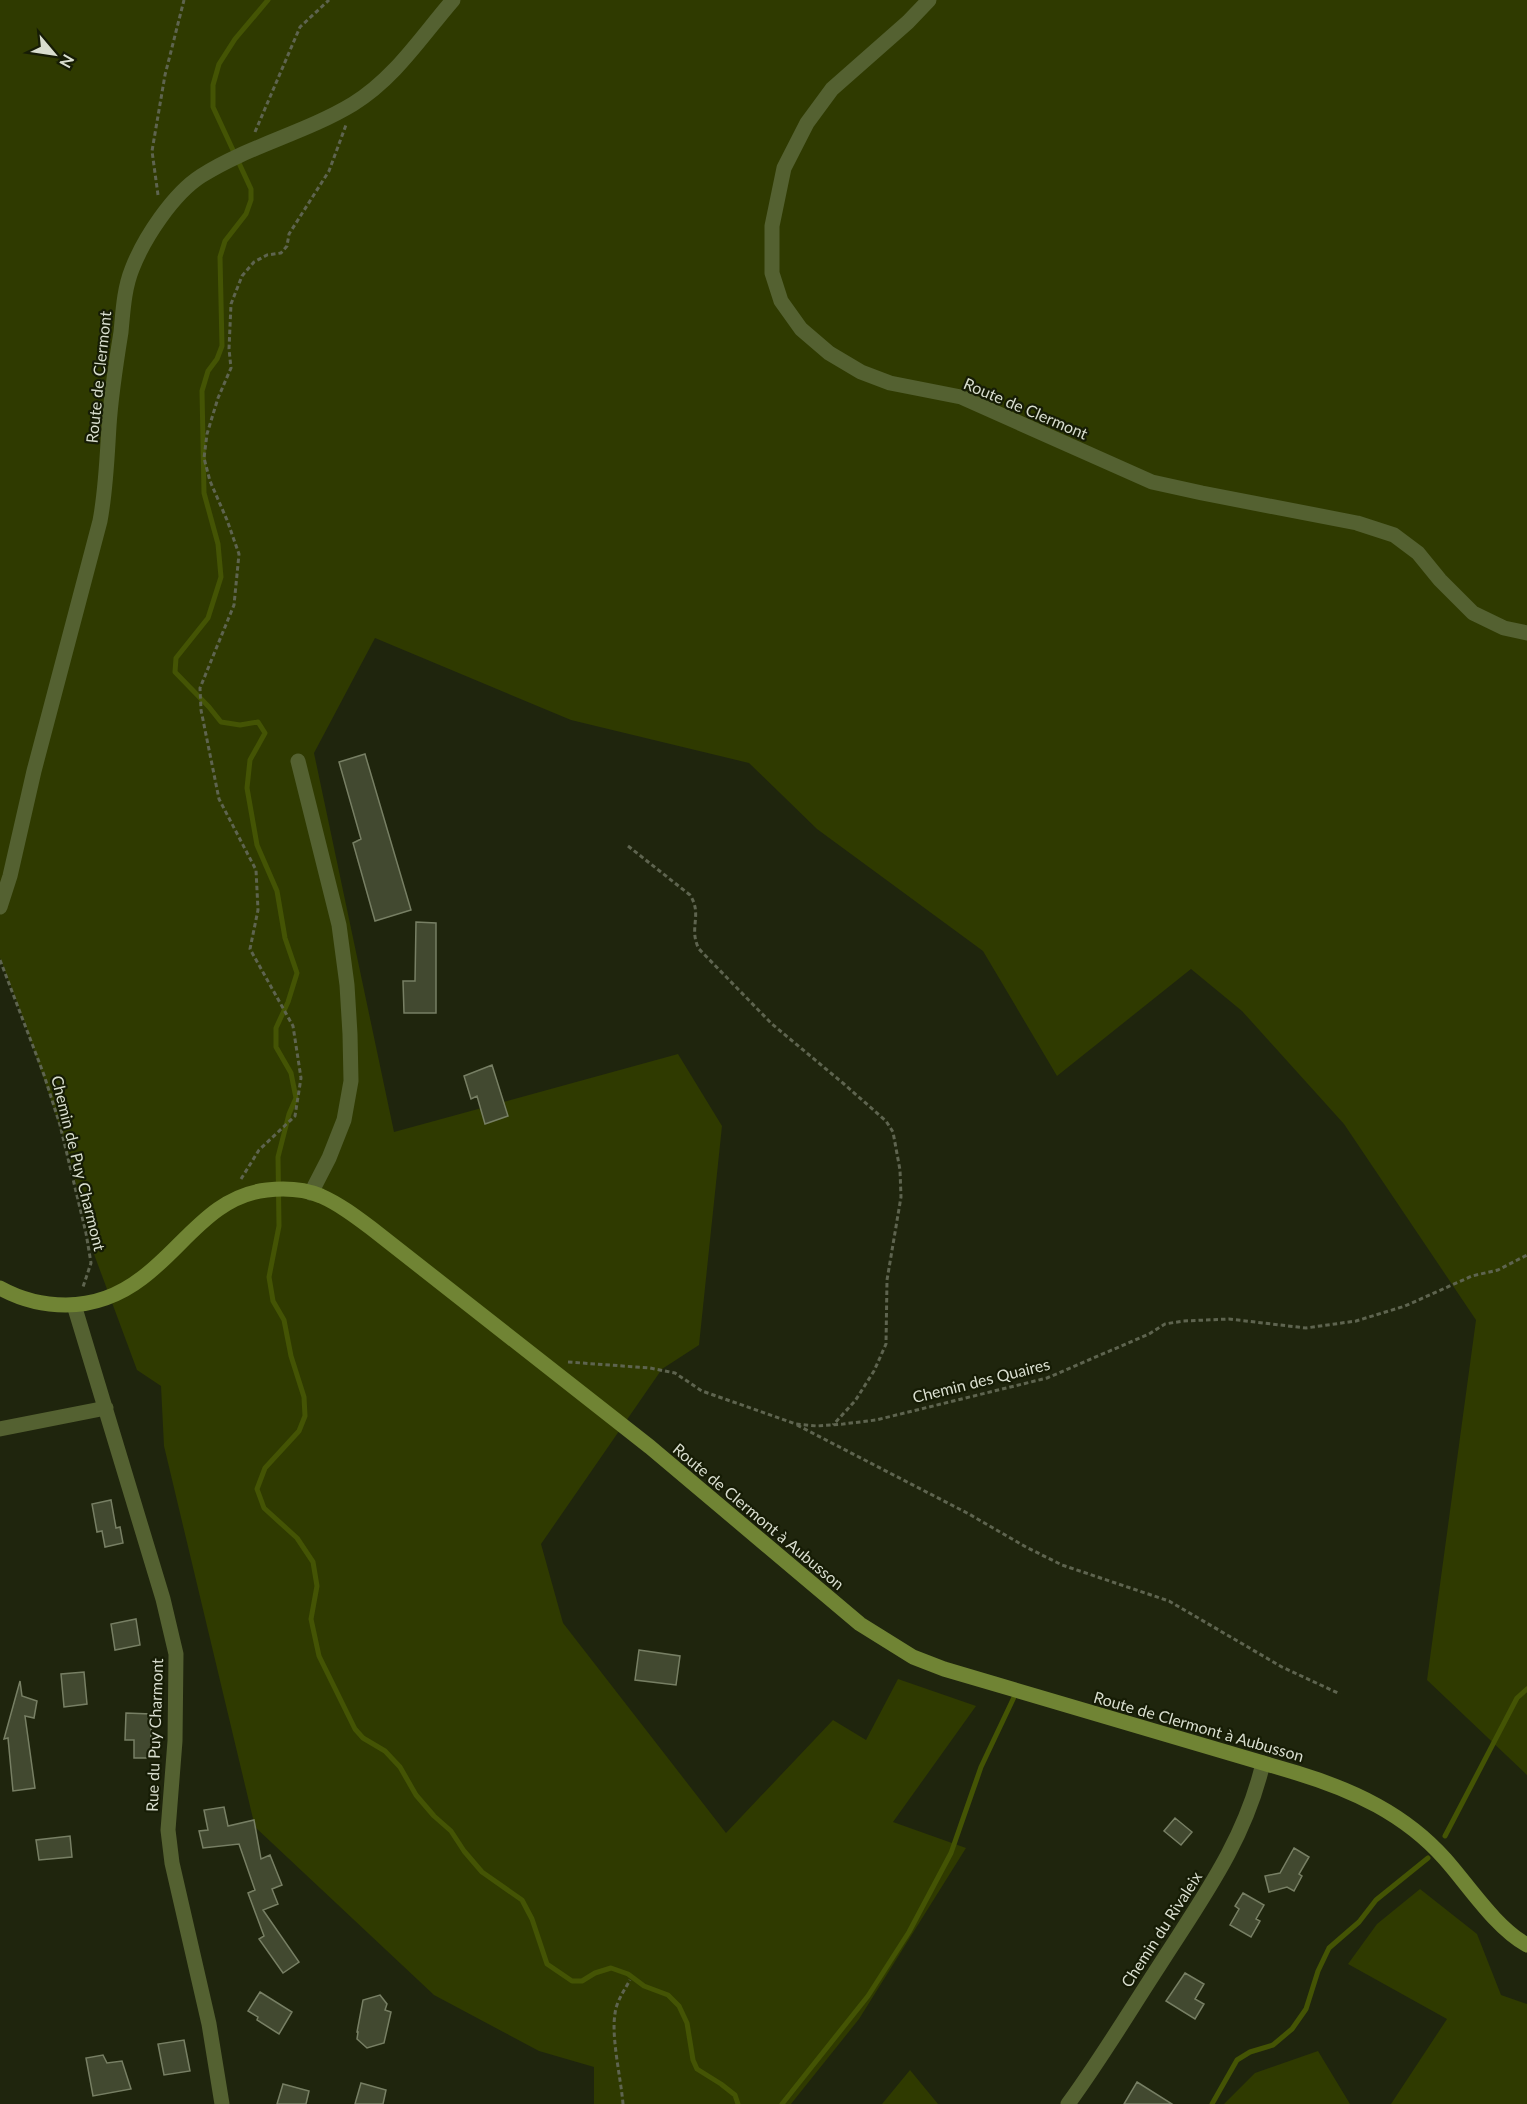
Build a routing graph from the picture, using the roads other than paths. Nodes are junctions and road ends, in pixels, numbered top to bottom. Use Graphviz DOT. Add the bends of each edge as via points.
graph roads {
  1 [pos="453,0"];
  2 [pos="929,0"];
  3 [pos="1527,633"];
  4 [pos="298,761"];
  5 [pos="0,907"];
  6 [pos="310,1193"];
  7 [pos="0,1288"];
  8 [pos="74,1305"];
  9 [pos="106,1408"];
  10 [pos="0,1429"];
  11 [pos="1263,1763"];
  12 [pos="1527,1945"];
  13 [pos="222,2104"];
  14 [pos="1068,2104"];
  1 -- 5 [label="street, Route de Clermont" via="398,66 369,93 322,121 201,176 183,190 145,243 126,293 100,520"];
  2 -- 3 [label="street, Route de Clermont" via="832,89 807,123 784,168 772,226 772,273 782,301 801,329 829,353 861,372 890,383 961,397 1152,482 1357,523 1394,535 1418,553 1473,613 1503,628"];
  4 -- 6 [label="street" via="339,925 350,1034 351,1081 344,1120"];
  6 -- 8 [label="main road, Route de Clermont à Aubusson" via="261,1190 227,1202 130,1287 97,1301"];
  6 -- 11 [label="main road, Route de Clermont à Aubusson" via="357,1218 650,1447 842,1611 895,1647 975,1679"];
  7 -- 8 [label="main road, Route de Clermont à Aubusson" via="34,1302"];
  8 -- 9 [label="street, Rue du Puy Charmont"];
  9 -- 10 [label="street"];
  9 -- 13 [label="street, Rue du Puy Charmont" via="176,1654 168,1830"];
  11 -- 12 [label="main road, Route de Clermont à Aubusson" via="1344,1789 1400,1819 1431,1845 1499,1922"];
  11 -- 14 [label="street, Chemin du Rivaleix" via="1242,1826 1214,1882 1092,2073"];
}
